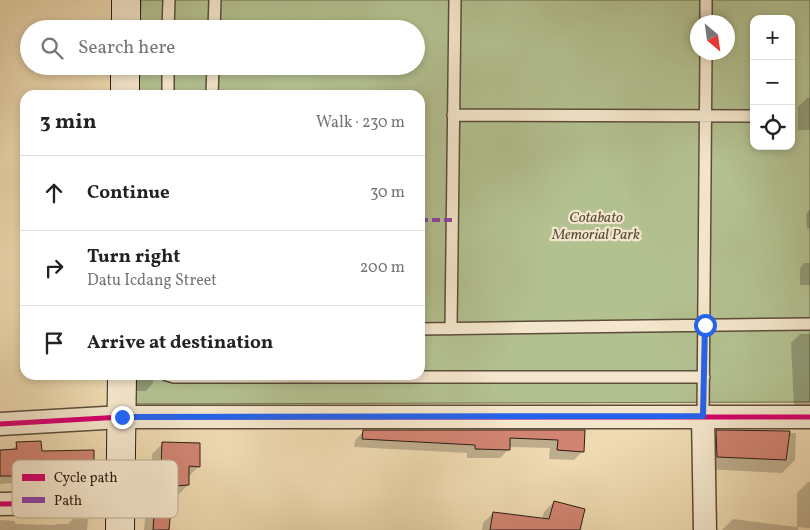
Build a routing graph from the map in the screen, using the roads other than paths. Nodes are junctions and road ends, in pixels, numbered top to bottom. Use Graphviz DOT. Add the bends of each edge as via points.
graph roads {
  1 [pos="126,0"];
  2 [pos="169,0"];
  3 [pos="215,0"];
  4 [pos="454,0"];
  5 [pos="706,0"];
  6 [pos="706,15"];
  7 [pos="126,20"];
  8 [pos="168,20"];
  9 [pos="214,20"];
  10 [pos="706,60"];
  11 [pos="125,75"];
  12 [pos="168,75"];
  13 [pos="213,75"];
  14 [pos="125,90"];
  15 [pos="168,90"];
  16 [pos="212,90"];
  17 [pos="454,115"];
  18 [pos="705,116"];
  19 [pos="750,116"];
  20 [pos="810,324"];
  21 [pos="705,325"];
  22 [pos="425,329"];
  23 [pos="451,329"];
  24 [pos="425,377"];
  25 [pos="704,377"];
  26 [pos="122,380"];
  27 [pos="703,416"];
  28 [pos="122,417"];
  29 [pos="810,417"];
  30 [pos="0,424"];
  31 [pos="121,460"];
  32 [pos="705,530"];
  1 -- 7 [label="street"];
  2 -- 8 [label="lane"];
  3 -- 9 [label="lane"];
  4 -- 17 [label="lane"];
  5 -- 6 [label="lane"];
  10 -- 18 [label="lane"];
  11 -- 14 [label="street"];
  12 -- 15 [label="lane"];
  13 -- 16 [label="lane"];
  17 -- 18 [label="lane"];
  17 -- 23 [label="lane"];
  18 -- 19 [label="lane"];
  18 -- 21 [label="lane"];
  20 -- 21 [label="lane"];
  21 -- 23 [label="lane"];
  21 -- 25 [label="lane"];
  22 -- 23 [label="lane"];
  24 -- 25 [label="lane"];
  25 -- 27 [label="lane"];
  26 -- 28 [label="street"];
  27 -- 28 [label="street"];
  27 -- 29 [label="street"];
  27 -- 32 [label="street"];
  28 -- 30 [label="street"];
  28 -- 31 [label="street"];
}
